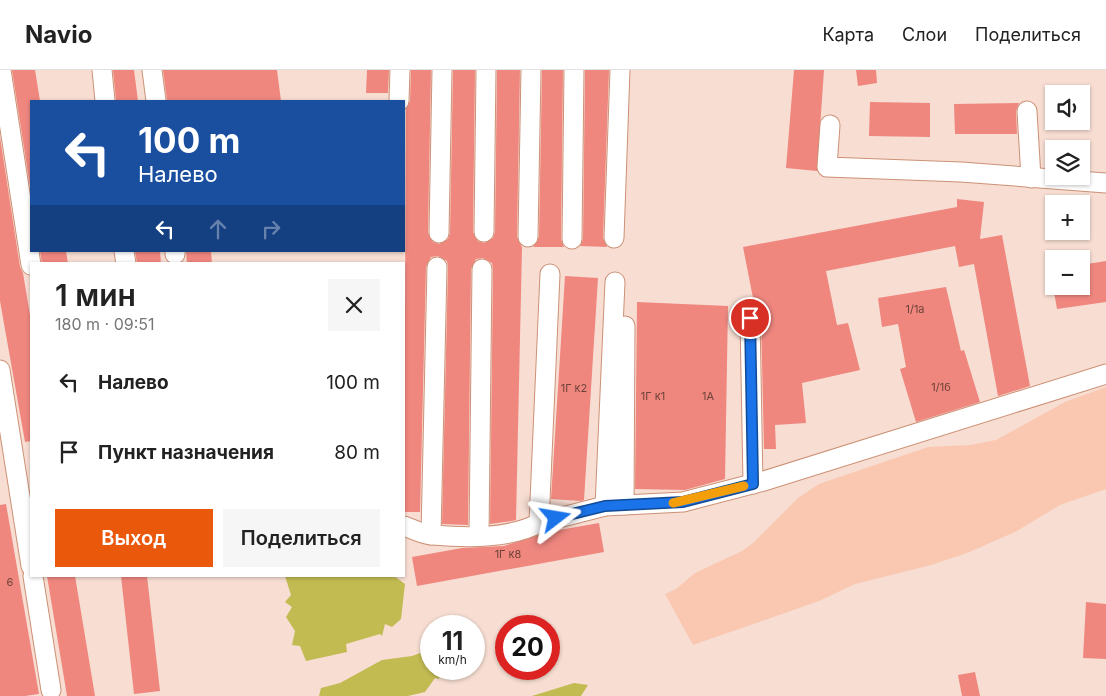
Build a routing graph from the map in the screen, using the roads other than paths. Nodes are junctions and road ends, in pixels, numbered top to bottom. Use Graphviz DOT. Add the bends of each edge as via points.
graph roads {
  1 [pos="1,70"];
  2 [pos="102,70"];
  3 [pos="152,70"];
  4 [pos="400,70"];
  5 [pos="442,70"];
  6 [pos="486,70"];
  7 [pos="532,70"];
  8 [pos="574,70"];
  9 [pos="620,70"];
  10 [pos="106,100"];
  11 [pos="156,100"];
  12 [pos="399,100"];
  13 [pos="1027,111"];
  14 [pos="830,125"];
  15 [pos="1031,178"];
  16 [pos="1106,183"];
  17 [pos="484,232"];
  18 [pos="439,233"];
  19 [pos="528,237"];
  20 [pos="614,238"];
  21 [pos="572,239"];
  22 [pos="30,262"];
  23 [pos="438,267"];
  24 [pos="482,269"];
  25 [pos="550,274"];
  26 [pos="614,282"];
  27 [pos="625,308"];
  28 [pos="750,318"];
  29 [pos="0,370"];
  30 [pos="1106,374"];
  31 [pos="753,484"];
  32 [pos="624,505"];
  33 [pos="605,506"];
  34 [pos="539,522"];
  35 [pos="405,526"];
  36 [pos="431,536"];
  37 [pos="479,536"];
  38 [pos="30,560"];
  39 [pos="33,577"];
  40 [pos="51,690"];
  1 -- 22 [label="lane"];
  2 -- 10 [label="lane"];
  3 -- 11 [label="lane"];
  4 -- 12 [label="lane"];
  5 -- 18 [label="lane"];
  6 -- 17 [label="lane"];
  7 -- 19 [label="lane"];
  8 -- 21 [label="lane"];
  9 -- 20 [label="lane"];
  13 -- 15 [label="lane"];
  14 -- 15 [label="lane" via="827,167"];
  15 -- 16 [label="lane"];
  23 -- 36 [label="lane"];
  24 -- 37 [label="lane"];
  25 -- 34 [label="lane"];
  26 -- 33 [label="lane"];
  27 -- 32 [label="lane"];
  28 -- 31 [label="lane"];
  29 -- 38 [label="lane"];
  30 -- 31 [label="lane"];
  31 -- 32 [label="lane" via="683,502"];
  32 -- 33 [label="lane"];
  33 -- 34 [label="lane"];
  34 -- 37 [label="lane" via="526,530"];
  35 -- 36 [label="lane"];
  36 -- 37 [label="lane"];
  39 -- 40 [label="lane"];
}
